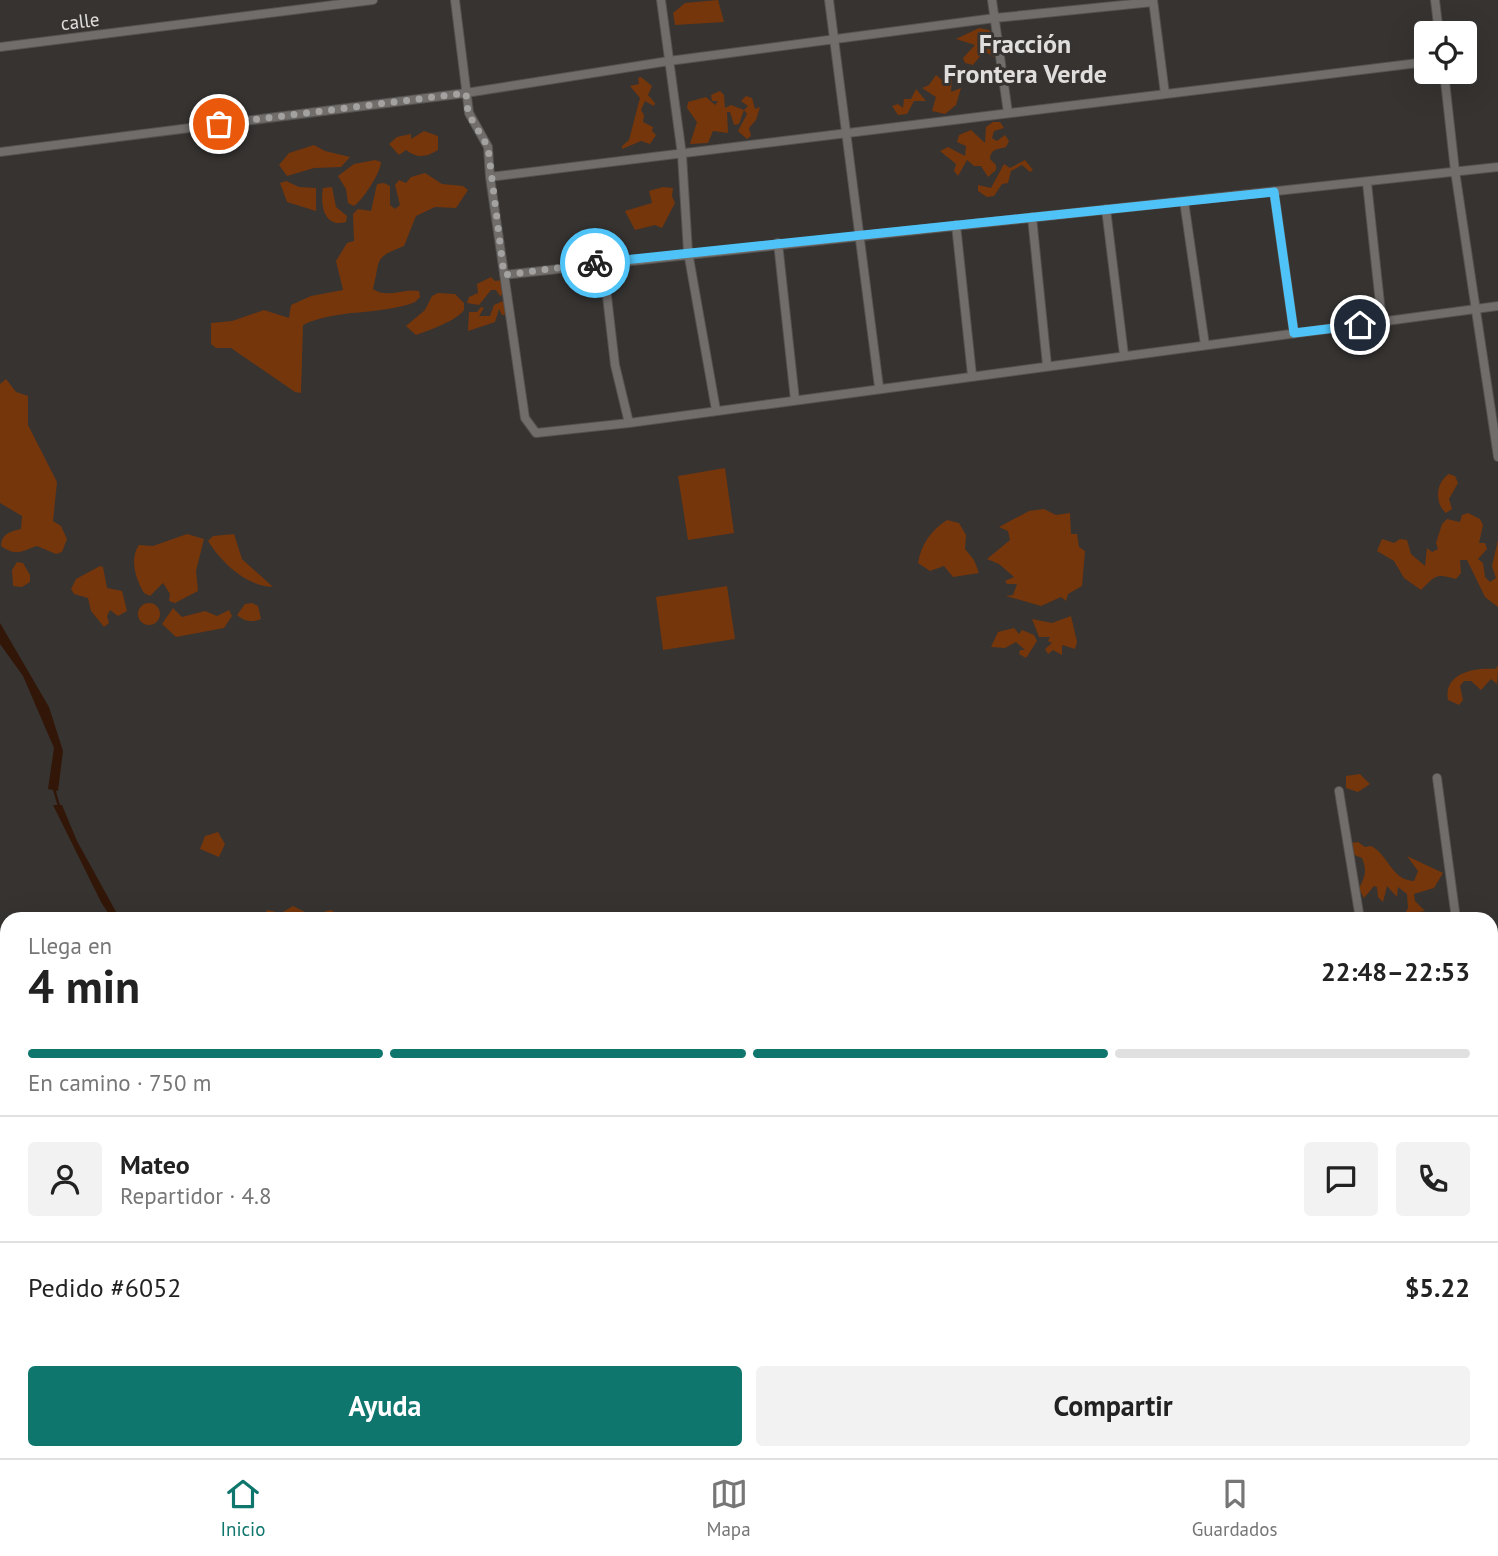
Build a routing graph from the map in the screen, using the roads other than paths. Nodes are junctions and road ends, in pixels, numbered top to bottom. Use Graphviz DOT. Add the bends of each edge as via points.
graph roads {
  1 [pos="373,0"];
  2 [pos="455,0"];
  3 [pos="661,0"];
  4 [pos="829,0"];
  5 [pos="992,0"];
  6 [pos="1435,0"];
  7 [pos="1153,1"];
  8 [pos="995,18"];
  9 [pos="1438,21"];
  10 [pos="834,41"];
  11 [pos="0,47"];
  12 [pos="669,61"];
  13 [pos="1414,63"];
  14 [pos="1445,84"];
  15 [pos="466,93"];
  16 [pos="1165,94"];
  17 [pos="1009,113"];
  18 [pos="847,134"];
  19 [pos="0,152"];
  20 [pos="682,155"];
  21 [pos="1498,167"];
  22 [pos="1454,171"];
  23 [pos="490,177"];
  24 [pos="1367,183"];
  25 [pos="1274,192"];
  26 [pos="1184,201"];
  27 [pos="1106,209"];
  28 [pos="1032,217"];
  29 [pos="956,225"];
  30 [pos="860,234"];
  31 [pos="778,243"];
  32 [pos="688,252"];
  33 [pos="603,262"];
  34 [pos="504,275"];
  35 [pos="1498,306"];
  36 [pos="1477,309"];
  37 [pos="1382,322"];
  38 [pos="1294,333"];
  39 [pos="1205,345"];
  40 [pos="1124,355"];
  41 [pos="1047,365"];
  42 [pos="972,375"];
  43 [pos="879,387"];
  44 [pos="795,400"];
  45 [pos="716,410"];
  46 [pos="629,424"];
  47 [pos="1498,457"];
  48 [pos="1437,778"];
  49 [pos="1339,791"];
  50 [pos="1359,912"];
  51 [pos="1455,912"];
  1 -- 11 [label="street, calle"];
  2 -- 15 [label="street"];
  3 -- 12 [label="street"];
  4 -- 10 [label="street"];
  5 -- 8 [label="street"];
  6 -- 9 [label="street"];
  7 -- 8 [label="street"];
  7 -- 16 [label="street"];
  8 -- 10 [label="street"];
  8 -- 17 [label="street"];
  10 -- 12 [label="street"];
  10 -- 18 [label="street"];
  12 -- 15 [label="street"];
  12 -- 20 [label="street"];
  13 -- 16 [label="street"];
  14 -- 22 [label="street"];
  15 -- 19 [label="street"];
  15 -- 23 [label="street" via="468,113 488,147"];
  16 -- 17 [label="street"];
  17 -- 18 [label="street"];
  18 -- 20 [label="street"];
  18 -- 30 [label="street"];
  20 -- 23 [label="street"];
  20 -- 32 [label="street"];
  21 -- 22 [label="street"];
  22 -- 24 [label="street"];
  22 -- 36 [label="street"];
  23 -- 34 [label="street"];
  24 -- 25 [label="street"];
  24 -- 37 [label="street"];
  25 -- 26 [label="street"];
  25 -- 38 [label="street"];
  26 -- 27 [label="street"];
  26 -- 39 [label="street"];
  27 -- 28 [label="street"];
  27 -- 40 [label="street"];
  28 -- 29 [label="street"];
  28 -- 41 [label="street"];
  29 -- 30 [label="street"];
  29 -- 42 [label="street"];
  30 -- 31 [label="street"];
  30 -- 43 [label="street"];
  31 -- 32 [label="street"];
  31 -- 44 [label="street"];
  32 -- 33 [label="street"];
  32 -- 45 [label="street"];
  33 -- 34 [label="street"];
  33 -- 46 [label="street" via="615,365"];
  34 -- 46 [label="street" via="525,418 536,433"];
  35 -- 36 [label="street"];
  36 -- 37 [label="street"];
  36 -- 47 [label="street"];
  37 -- 38 [label="street"];
  38 -- 39 [label="street"];
  39 -- 40 [label="street"];
  40 -- 41 [label="street"];
  41 -- 42 [label="street"];
  42 -- 43 [label="street"];
  43 -- 44 [label="street"];
  44 -- 45 [label="street"];
  45 -- 46 [label="street"];
  48 -- 51 [label="street"];
  49 -- 50 [label="street"];
}
